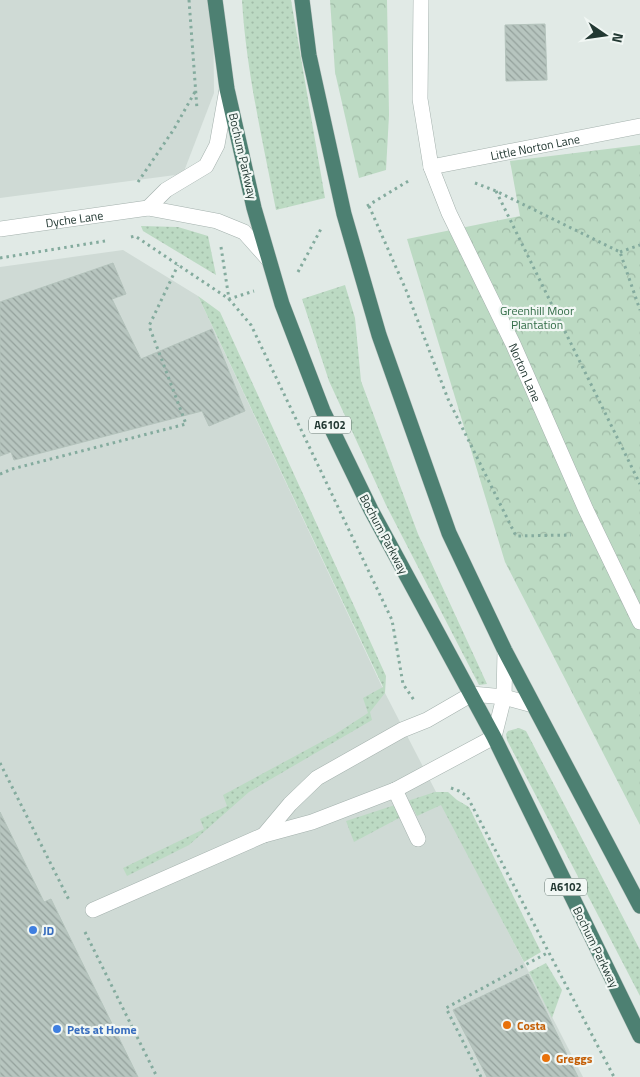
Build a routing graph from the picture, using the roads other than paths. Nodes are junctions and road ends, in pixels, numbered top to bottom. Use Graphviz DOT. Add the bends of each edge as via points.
graph roads {
  1 [pos="215,0"];
  2 [pos="302,0"];
  3 [pos="421,0"];
  4 [pos="228,89"];
  5 [pos="640,126"];
  6 [pos="431,167"];
  7 [pos="148,208"];
  8 [pos="0,229"];
  9 [pos="268,259"];
  10 [pos="640,622"];
  11 [pos="505,651"];
  12 [pos="472,694"];
  13 [pos="504,697"];
  14 [pos="533,705"];
  15 [pos="494,737"];
  16 [pos="395,790"];
  17 [pos="264,835"];
  18 [pos="418,839"];
  19 [pos="640,906"];
  20 [pos="92,910"];
  21 [pos="640,1036"];
  1 -- 4 [label="highway, Bochum Parkway / A6102"];
  2 -- 11 [label="highway" via="309,55 338,192 380,335 449,533"];
  3 -- 6 [label="street, Norton Lane" via="420,99"];
  4 -- 7 [label="street" via="217,145 206,166 166,190"];
  4 -- 9 [label="highway, Bochum Parkway / A6102"];
  5 -- 6 [label="street, Little Norton Lane"];
  6 -- 10 [label="street, Norton Lane"];
  7 -- 8 [label="street, Dyche Lane"];
  7 -- 9 [label="street, Dyche Lane" via="217,221 244,232"];
  9 -- 12 [label="highway, Bochum Parkway / A6102" via="323,411 371,510"];
  11 -- 13 [label="street"];
  11 -- 14 [label="highway"];
  12 -- 13 [label="street"];
  12 -- 15 [label="highway, Bochum Parkway / A6102"];
  12 -- 17 [label="street" via="317,778"];
  13 -- 14 [label="street"];
  13 -- 15 [label="street"];
  14 -- 19 [label="highway"];
  15 -- 16 [label="street"];
  15 -- 21 [label="highway, Bochum Parkway / A6102"];
  16 -- 17 [label="street" via="312,822"];
  16 -- 18 [label="street"];
  17 -- 20 [label="street"];
}
